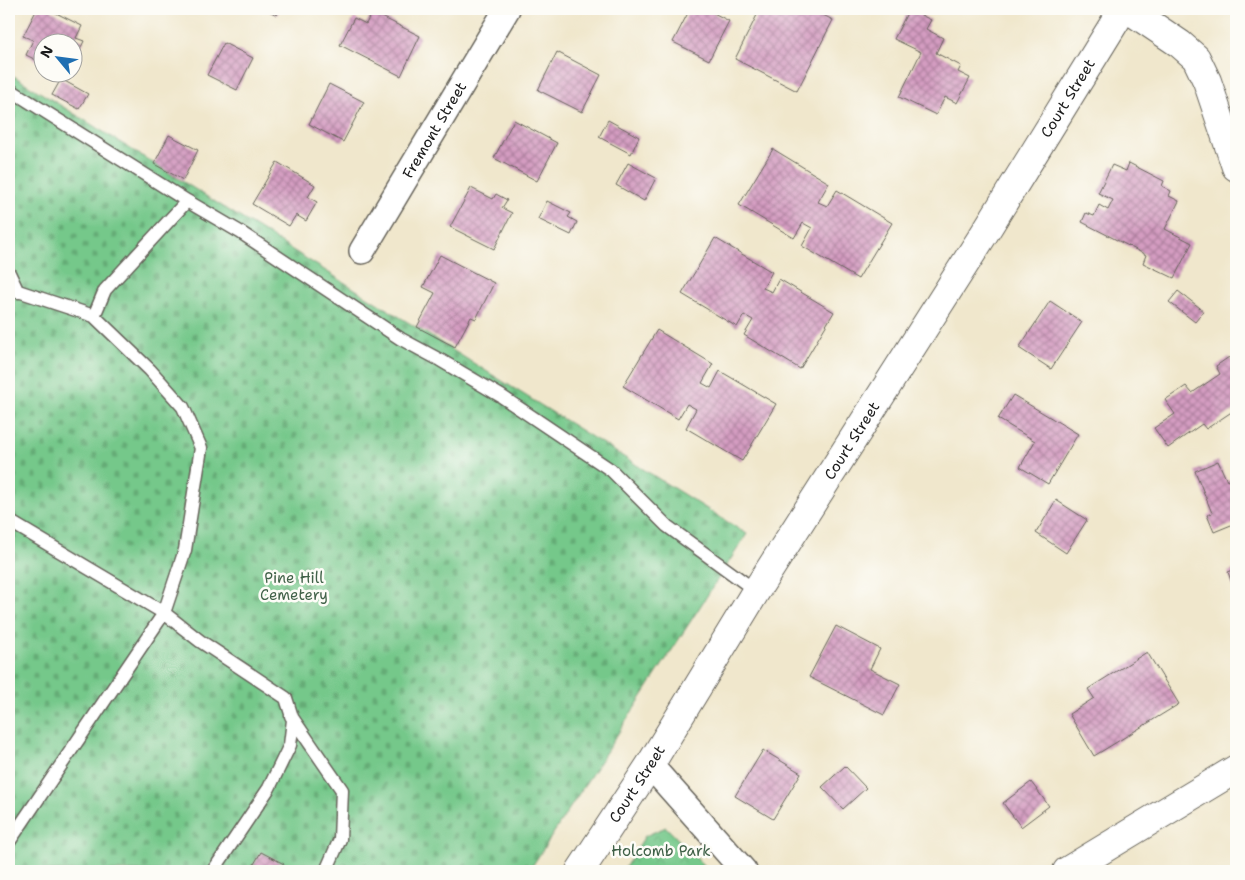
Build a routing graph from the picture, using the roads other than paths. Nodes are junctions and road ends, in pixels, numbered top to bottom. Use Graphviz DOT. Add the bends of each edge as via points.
graph roads {
  1 [pos="507,9"];
  2 [pos="1123,9"];
  3 [pos="1128,9"];
  4 [pos="9,89"];
  5 [pos="1236,167"];
  6 [pos="187,201"];
  7 [pos="362,252"];
  8 [pos="9,273"];
  9 [pos="14,290"];
  10 [pos="94,316"];
  11 [pos="9,521"];
  12 [pos="756,591"];
  13 [pos="164,613"];
  14 [pos="291,716"];
  15 [pos="650,765"];
  16 [pos="1236,769"];
  17 [pos="9,842"];
  18 [pos="213,871"];
  19 [pos="326,871"];
  20 [pos="580,871"];
  21 [pos="744,871"];
  22 [pos="1067,871"];
  1 -- 7 [label="street, Fremont Street"];
  2 -- 12 [label="main road, Court Street"];
  3 -- 5 [label="main road" via="1196,58"];
  4 -- 6 [label="lane"];
  6 -- 10 [label="lane" via="105,290"];
  6 -- 12 [label="lane" via="240,232 401,339 501,396 611,470 667,526"];
  8 -- 9 [label="lane"];
  9 -- 10 [label="lane"];
  10 -- 13 [label="lane" via="184,407 201,448 185,550"];
  11 -- 13 [label="lane"];
  12 -- 15 [label="main road, Court Street"];
  13 -- 14 [label="lane" via="286,698"];
  13 -- 17 [label="lane"];
  14 -- 18 [label="lane" via="290,745 269,788"];
  14 -- 19 [label="lane" via="342,790 340,839"];
  15 -- 20 [label="main road, Court Street"];
  15 -- 21 [label="street"];
  16 -- 22 [label="main road"];
}
